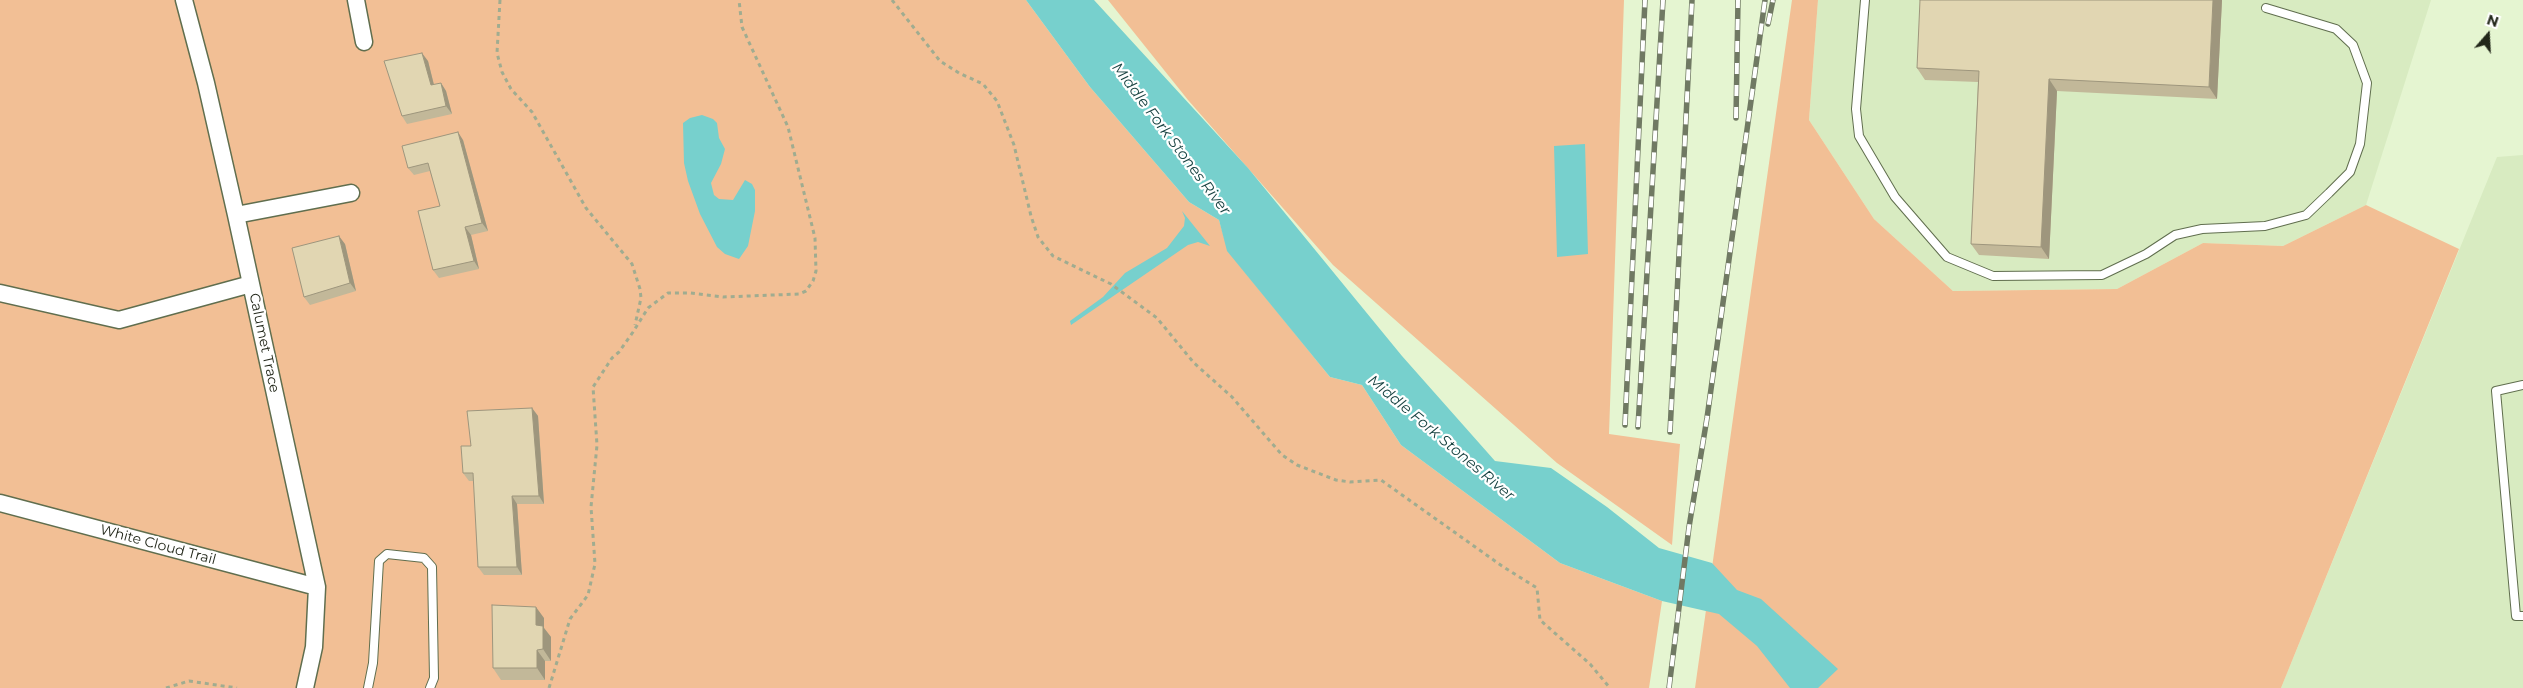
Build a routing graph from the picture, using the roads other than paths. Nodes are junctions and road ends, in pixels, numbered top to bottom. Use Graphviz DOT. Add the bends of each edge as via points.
graph roads {
  1 [pos="184,0"];
  2 [pos="356,0"];
  3 [pos="1865,0"];
  4 [pos="2266,8"];
  5 [pos="364,42"];
  6 [pos="350,193"];
  7 [pos="236,214"];
  8 [pos="252,284"];
  9 [pos="0,293"];
  10 [pos="2523,385"];
  11 [pos="0,504"];
  12 [pos="316,587"];
  13 [pos="2523,616"];
  14 [pos="305,688"];
  15 [pos="368,688"];
  16 [pos="430,688"];
  1 -- 7 [label="street, Calumet Trace"];
  2 -- 5 [label="street"];
  3 -- 4 [label="lane" via="1856,109 1859,136 1895,197 1947,257 1993,276 2102,275 2146,254 2175,235 2202,229 2265,226 2306,215 2329,193 2350,172 2360,144 2367,83 2353,45 2336,29"];
  6 -- 7 [label="street"];
  7 -- 8 [label="street, Calumet Trace"];
  8 -- 9 [label="street" via="119,320"];
  8 -- 12 [label="street, Calumet Trace"];
  10 -- 13 [label="lane" via="2496,391 2516,616"];
  11 -- 12 [label="street, White Cloud Trail"];
  12 -- 14 [label="street, Calumet Trace" via="314,647"];
  15 -- 16 [label="lane" via="373,663 378,561 387,554 424,558 432,567 434,678"];
}
